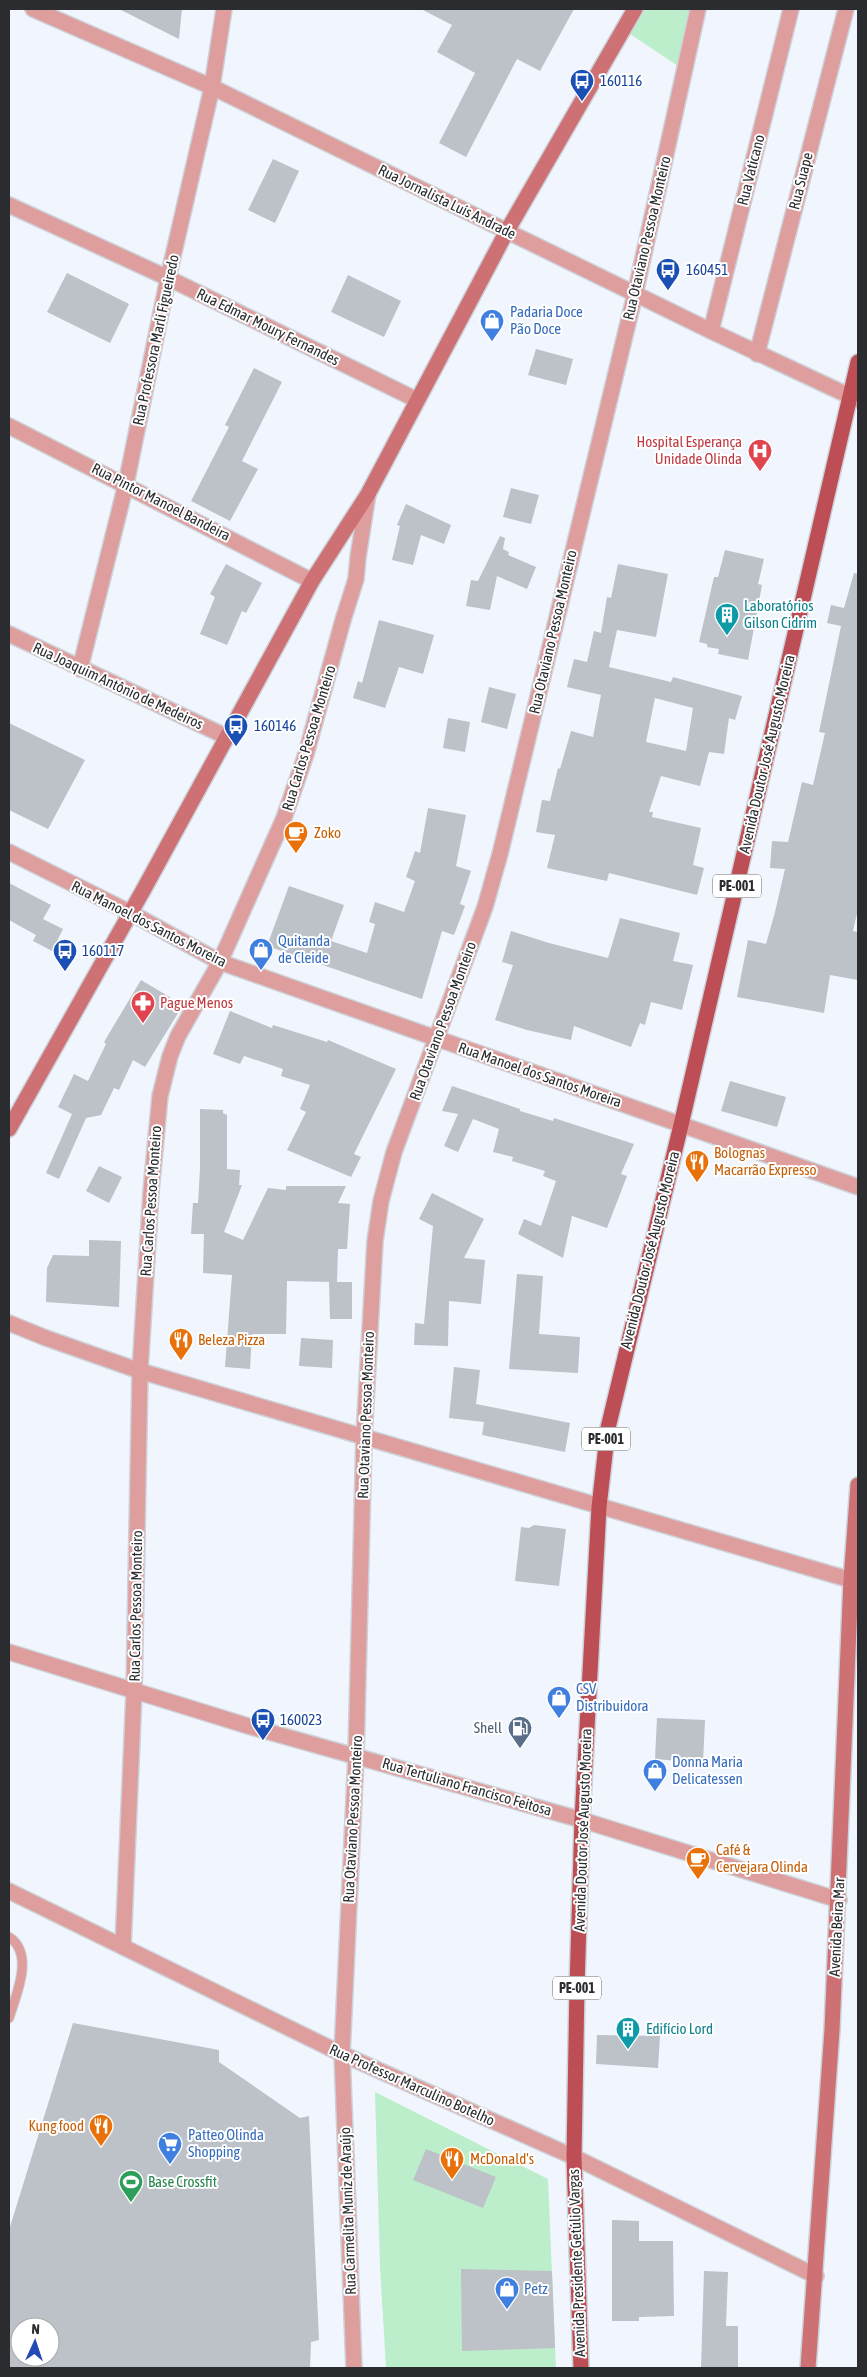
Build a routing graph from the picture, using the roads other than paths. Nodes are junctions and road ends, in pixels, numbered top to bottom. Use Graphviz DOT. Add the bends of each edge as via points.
graph roads {
  1 [pos="33,9"];
  2 [pos="224,9"];
  3 [pos="635,9"];
  4 [pos="698,9"];
  5 [pos="791,9"];
  6 [pos="846,9"];
  7 [pos="212,87"];
  8 [pos="9,205"];
  9 [pos="507,231"];
  10 [pos="168,278"];
  11 [pos="635,294"];
  12 [pos="711,331"];
  13 [pos="757,354"];
  14 [pos="858,362"];
  15 [pos="854,399"];
  16 [pos="418,400"];
  17 [pos="9,426"];
  18 [pos="126,484"];
  19 [pos="368,494"];
  20 [pos="312,580"];
  21 [pos="9,634"];
  22 [pos="80,669"];
  23 [pos="227,737"];
  24 [pos="9,852"];
  25 [pos="131,913"];
  26 [pos="220,962"];
  27 [pos="437,1039"];
  28 [pos="681,1125"];
  29 [pos="9,1129"];
  30 [pos="858,1187"];
  31 [pos="9,1323"];
  32 [pos="140,1371"];
  33 [pos="364,1436"];
  34 [pos="858,1485"];
  35 [pos="599,1507"];
  36 [pos="851,1580"];
  37 [pos="9,1652"];
  38 [pos="134,1692"];
  39 [pos="356,1756"];
  40 [pos="582,1820"];
  41 [pos="9,1891"];
  42 [pos="839,1900"];
  43 [pos="9,1937"];
  44 [pos="123,1947"];
  45 [pos="9,2018"];
  46 [pos="342,2054"];
  47 [pos="574,2157"];
  48 [pos="816,2276"];
  49 [pos="354,2368"];
  50 [pos="581,2368"];
  51 [pos="808,2368"];
  1 -- 7 [label="street, Rua Jornalista Luís Andrade"];
  2 -- 7 [label="street, Rua Professora Marli Figueiredo"];
  3 -- 9 [label="main road"];
  4 -- 11 [label="street, Rua Otaviano Pessoa Monteiro"];
  5 -- 12 [label="street, Rua Vaticano"];
  6 -- 13 [label="street, Rua Suape"];
  7 -- 9 [label="street, Rua Jornalista Luís Andrade"];
  7 -- 10 [label="street, Rua Professora Marli Figueiredo"];
  8 -- 10 [label="street, Rua Edmar Moury Fernandes"];
  9 -- 11 [label="street, Rua Jornalista Luís Andrade"];
  9 -- 16 [label="main road"];
  10 -- 16 [label="street, Rua Edmar Moury Fernandes"];
  10 -- 18 [label="street, Rua Professora Marli Figueiredo"];
  11 -- 12 [label="street, Rua Jornalista Luís Andrade"];
  11 -- 27 [label="street, Rua Otaviano Pessoa Monteiro" via="500,854 485,907"];
  12 -- 13 [label="street, Rua Jornalista Luís Andrade"];
  13 -- 15 [label="street, Rua Jornalista Luís Andrade"];
  14 -- 15 [label="main road, Avenida Doutor José Augusto Moreira / PE-001"];
  15 -- 28 [label="main road, Avenida Doutor José Augusto Moreira / PE-001"];
  16 -- 19 [label="main road"];
  17 -- 18 [label="street, Rua Pintor Manoel Bandeira"];
  18 -- 20 [label="street, Rua Pintor Manoel Bandeira"];
  18 -- 22 [label="street, Rua Professora Marli Figueiredo"];
  19 -- 20 [label="main road"];
  19 -- 26 [label="street, Rua Carlos Pessoa Monteiro" via="356,579 306,754 274,845"];
  20 -- 23 [label="main road"];
  21 -- 22 [label="street, Rua Joaquim Antônio de Medeiros"];
  22 -- 23 [label="street, Rua Joaquim Antônio de Medeiros"];
  23 -- 25 [label="main road"];
  24 -- 25 [label="street, Rua Manoel dos Santos Moreira"];
  25 -- 26 [label="street, Rua Manoel dos Santos Moreira"];
  25 -- 29 [label="main road"];
  26 -- 27 [label="street, Rua Manoel dos Santos Moreira"];
  26 -- 32 [label="street, Rua Carlos Pessoa Monteiro" via="178,1036 160,1096 150,1190"];
  27 -- 28 [label="street, Rua Manoel dos Santos Moreira"];
  27 -- 33 [label="street, Rua Otaviano Pessoa Monteiro" via="394,1152 381,1201 375,1240"];
  28 -- 30 [label="street, Rua Manoel dos Santos Moreira"];
  28 -- 35 [label="main road, Avenida Doutor José Augusto Moreira / PE-001" via="608,1428"];
  31 -- 32 [label="street"];
  32 -- 33 [label="street"];
  32 -- 38 [label="street, Rua Carlos Pessoa Monteiro"];
  33 -- 35 [label="street"];
  33 -- 39 [label="street, Rua Otaviano Pessoa Monteiro"];
  34 -- 36 [label="main road, Avenida Beira Mar"];
  35 -- 36 [label="street"];
  35 -- 40 [label="main road, Avenida Doutor José Augusto Moreira / PE-001"];
  36 -- 42 [label="main road, Avenida Beira Mar"];
  37 -- 38 [label="street, Rua Tertuliano Francisco Feitosa"];
  38 -- 39 [label="street, Rua Tertuliano Francisco Feitosa"];
  38 -- 44 [label="street, Rua Carlos Pessoa Monteiro"];
  39 -- 40 [label="street, Rua Tertuliano Francisco Feitosa"];
  39 -- 46 [label="street, Rua Otaviano Pessoa Monteiro"];
  40 -- 42 [label="street, Rua Tertuliano Francisco Feitosa"];
  40 -- 47 [label="main road, Avenida Doutor José Augusto Moreira / PE-001"];
  41 -- 44 [label="street, Rua Professor Marculino Botelho"];
  42 -- 48 [label="main road, Avenida Beira Mar"];
  43 -- 45 [label="lane" via="18,1945 22,1959"];
  44 -- 46 [label="street, Rua Professor Marculino Botelho"];
  46 -- 47 [label="street, Rua Professor Marculino Botelho"];
  46 -- 49 [label="street, Rua Carmelita Muniz de Araújo"];
  47 -- 48 [label="street, Rua Professor Marculino Botelho"];
  47 -- 50 [label="main road, Avenida Presidente Getúlio Vargas / PE-001"];
  48 -- 51 [label="main road, Avenida Beira Mar"];
}
